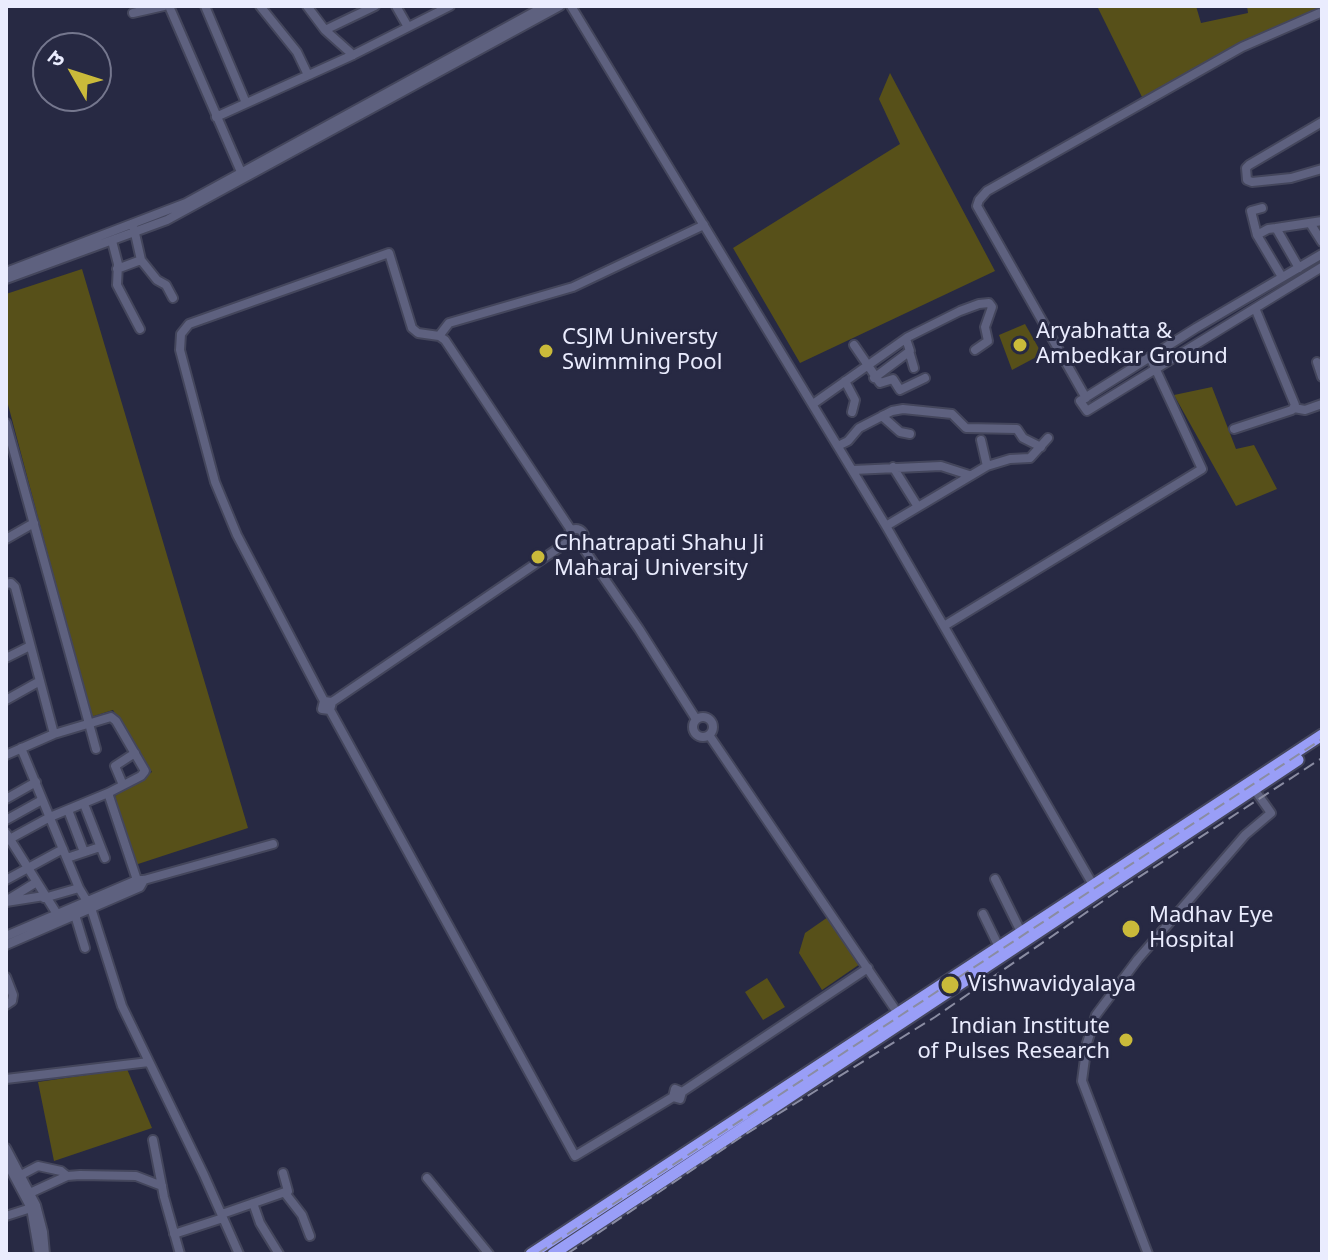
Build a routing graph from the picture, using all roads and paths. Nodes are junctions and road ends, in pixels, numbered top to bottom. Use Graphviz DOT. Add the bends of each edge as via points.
graph roads {
  1 [pos="205,6"];
  2 [pos="260,6"];
  3 [pos="307,6"];
  4 [pos="375,6"];
  5 [pos="396,6"];
  6 [pos="450,6"];
  7 [pos="545,6"];
  8 [pos="560,6"];
  9 [pos="585,6"];
  10 [pos="169,7"];
  11 [pos="362,9"];
  12 [pos="437,9"];
  13 [pos="573,9"];
  14 [pos="1322,12"];
  15 [pos="133,13"];
  16 [pos="408,27"];
  17 [pos="325,30"];
  18 [pos="353,55"];
  19 [pos="308,75"];
  20 [pos="246,103"];
  21 [pos="216,117"];
  22 [pos="1322,122"];
  23 [pos="1322,169"];
  24 [pos="241,172"];
  25 [pos="201,199"];
  26 [pos="1262,208"];
  27 [pos="1322,221"];
  28 [pos="1310,223"];
  29 [pos="704,225"];
  30 [pos="1276,228"];
  31 [pos="133,229"];
  32 [pos="1257,235"];
  33 [pos="112,241"];
  34 [pos="1322,242"];
  35 [pos="1322,254"];
  36 [pos="141,260"];
  37 [pos="1322,267"];
  38 [pos="1299,268"];
  39 [pos="117,269"];
  40 [pos="6,272"];
  41 [pos="1282,277"];
  42 [pos="6,279"];
  43 [pos="173,298"];
  44 [pos="1255,308"];
  45 [pos="140,329"];
  46 [pos="439,336"];
  47 [pos="906,339"];
  48 [pos="854,345"];
  49 [pos="975,350"];
  50 [pos="909,351"];
  51 [pos="1150,357"];
  52 [pos="1317,362"];
  53 [pos="867,365"];
  54 [pos="914,368"];
  55 [pos="1155,370"];
  56 [pos="1322,377"];
  57 [pos="874,378"];
  58 [pos="925,378"];
  59 [pos="845,381"];
  60 [pos="1083,400"];
  61 [pos="813,404"];
  62 [pos="1322,404"];
  63 [pos="1294,408"];
  64 [pos="852,412"];
  65 [pos="882,416"];
  66 [pos="6,423"];
  67 [pos="1234,429"];
  68 [pos="910,434"];
  69 [pos="1048,438"];
  70 [pos="981,440"];
  71 [pos="838,446"];
  72 [pos="1041,447"];
  73 [pos="987,466"];
  74 [pos="893,467"];
  75 [pos="853,470"];
  76 [pos="969,475"];
  77 [pos="918,507"];
  78 [pos="34,523"];
  79 [pos="886,526"];
  80 [pos="571,530"];
  81 [pos="6,539"];
  82 [pos="569,541"];
  83 [pos="580,543"];
  84 [pos="6,584"];
  85 [pos="944,626"];
  86 [pos="30,646"];
  87 [pos="6,658"];
  88 [pos="40,681"];
  89 [pos="6,700"];
  90 [pos="328,704"];
  91 [pos="696,719"];
  92 [pos="88,723"];
  93 [pos="54,734"];
  94 [pos="709,735"];
  95 [pos="1322,735"];
  96 [pos="1322,744"];
  97 [pos="21,748"];
  98 [pos="96,749"];
  99 [pos="135,753"];
  100 [pos="6,755"];
  101 [pos="36,782"];
  102 [pos="123,785"];
  103 [pos="1254,789"];
  104 [pos="108,793"];
  105 [pos="6,799"];
  106 [pos="42,800"];
  107 [pos="84,804"];
  108 [pos="68,810"];
  109 [pos="50,817"];
  110 [pos="6,820"];
  111 [pos="7,838"];
  112 [pos="273,844"];
  113 [pos="100,847"];
  114 [pos="84,852"];
  115 [pos="65,854"];
  116 [pos="105,858"];
  117 [pos="26,868"];
  118 [pos="8,875"];
  119 [pos="995,879"];
  120 [pos="140,882"];
  121 [pos="35,883"];
  122 [pos="79,888"];
  123 [pos="1095,890"];
  124 [pos="44,897"];
  125 [pos="6,901"];
  126 [pos="89,905"];
  127 [pos="57,914"];
  128 [pos="983,914"];
  129 [pos="75,915"];
  130 [pos="1021,932"];
  131 [pos="6,936"];
  132 [pos="6,945"];
  133 [pos="999,947"];
  134 [pos="85,948"];
  135 [pos="868,968"];
  136 [pos="6,977"];
  137 [pos="6,1005"];
  138 [pos="901,1017"];
  139 [pos="149,1062"];
  140 [pos="6,1079"];
  141 [pos="153,1140"];
  142 [pos="6,1148"];
  143 [pos="6,1161"];
  144 [pos="283,1173"];
  145 [pos="21,1175"];
  146 [pos="67,1176"];
  147 [pos="427,1178"];
  148 [pos="162,1186"];
  149 [pos="30,1193"];
  150 [pos="285,1193"];
  151 [pos="253,1203"];
  152 [pos="31,1208"];
  153 [pos="6,1216"];
  154 [pos="223,1216"];
  155 [pos="594,1220"];
  156 [pos="174,1234"];
  157 [pos="310,1236"];
  158 [pos="39,1254"];
  159 [pos="45,1254"];
  160 [pos="180,1254"];
  161 [pos="239,1254"];
  162 [pos="279,1254"];
  163 [pos="489,1254"];
  164 [pos="531,1254"];
  165 [pos="553,1254"];
  166 [pos="1148,1254"];
  1 -- 20 [label="street"];
  2 -- 19 [label="street" via="297,52"];
  3 -- 17 [label="street"];
  4 -- 11 [label="street"];
  5 -- 16 [label="street"];
  6 -- 12 [label="street"];
  7 -- 24 [label="street"];
  8 -- 25 [label="street"];
  9 -- 13 [label="street"];
  10 -- 15 [label="street"];
  10 -- 21 [label="street"];
  11 -- 17 [label="street"];
  12 -- 16 [label="street"];
  13 -- 29 [label="street"];
  14 -- 60 [label="street" via="1242,47 979,200 977,206"];
  16 -- 18 [label="street"];
  17 -- 18 [label="street"];
  18 -- 19 [label="street"];
  19 -- 20 [label="street"];
  20 -- 21 [label="street"];
  21 -- 24 [label="street"];
  22 -- 23 [label="street" via="1248,166 1247,180 1291,178"];
  24 -- 25 [label="street"];
  25 -- 31 [label="street"];
  26 -- 32 [label="street" via="1251,211"];
  27 -- 28 [label="street"];
  28 -- 30 [label="street"];
  28 -- 34 [label="street"];
  29 -- 46 [label="street" via="573,287 449,323"];
  29 -- 61 [label="street"];
  30 -- 32 [label="street"];
  30 -- 38 [label="street"];
  31 -- 33 [label="street"];
  31 -- 36 [label="street"];
  31 -- 40 [label="street"];
  32 -- 41 [label="street"];
  33 -- 39 [label="street"];
  33 -- 42 [label="street"];
  35 -- 38 [label="street"];
  36 -- 39 [label="street"];
  36 -- 43 [label="street"];
  37 -- 44 [label="street"];
  38 -- 41 [label="street"];
  39 -- 45 [label="street" via="117,285"];
  41 -- 51 [label="street"];
  44 -- 55 [label="street"];
  44 -- 63 [label="street"];
  46 -- 80 [label="street"];
  46 -- 90 [label="street" via="412,328 389,253 193,322 181,334 180,350 221,500"];
  47 -- 49 [label="street" via="960,311 989,303 988,341"];
  47 -- 50 [label="street"];
  47 -- 53 [label="street"];
  48 -- 53 [label="street"];
  50 -- 54 [label="street"];
  50 -- 57 [label="street"];
  51 -- 55 [label="street"];
  51 -- 60 [label="street"];
  52 -- 56 [label="street"];
  53 -- 57 [label="street"];
  53 -- 59 [label="street"];
  55 -- 60 [label="street" via="1087,411"];
  55 -- 85 [label="street" via="1202,469"];
  57 -- 58 [label="street" via="882,384 893,379 899,391"];
  59 -- 61 [label="street"];
  59 -- 64 [label="street" via="855,400"];
  61 -- 71 [label="street"];
  62 -- 63 [label="street"];
  63 -- 67 [label="street"];
  65 -- 68 [label="street"];
  65 -- 71 [label="street"];
  65 -- 72 [label="street" via="903,409 948,413 966,428 1017,429 1022,438"];
  66 -- 78 [label="street"];
  69 -- 72 [label="street"];
  70 -- 73 [label="street"];
  71 -- 75 [label="street"];
  72 -- 73 [label="street" via="1030,458"];
  73 -- 76 [label="street"];
  74 -- 75 [label="street"];
  74 -- 76 [label="street" via="944,466"];
  74 -- 77 [label="street"];
  75 -- 79 [label="street"];
  76 -- 77 [label="street"];
  77 -- 79 [label="street"];
  78 -- 81 [label="street"];
  78 -- 92 [label="street"];
  79 -- 85 [label="street"];
  80 -- 82 [label="street"];
  80 -- 83 [label="street" via="582,532"];
  82 -- 83 [label="street"];
  82 -- 90 [label="street"];
  83 -- 91 [label="street"];
  84 -- 86 [label="street" via="15,587"];
  85 -- 123 [label="street"];
  86 -- 87 [label="street"];
  86 -- 88 [label="street"];
  88 -- 89 [label="street"];
  88 -- 93 [label="street"];
  90 -- 135 [label="street" via="575,1156 673,1097 680,1099 682,1092"];
  91 -- 94 [label="street" via="694,733"];
  91 -- 94 [label="street" via="711,721"];
  92 -- 93 [label="street"];
  92 -- 98 [label="street"];
  92 -- 99 [label="street" via="113,719"];
  93 -- 97 [label="street"];
  94 -- 135 [label="street"];
  95 -- 123 [label="highway"];
  96 -- 103 [label="highway"];
  97 -- 100 [label="street"];
  97 -- 101 [label="street"];
  99 -- 102 [label="street" via="115,766"];
  99 -- 102 [label="street" via="145,771"];
  101 -- 105 [label="street"];
  101 -- 106 [label="street"];
  102 -- 104 [label="street"];
  103 -- 123 [label="highway"];
  103 -- 166 [label="street" via="1271,813 1245,835 1138,959 1096,1015 1087,1043 1082,1081"];
  104 -- 107 [label="street"];
  104 -- 120 [label="street"];
  106 -- 109 [label="street"];
  106 -- 110 [label="street"];
  107 -- 108 [label="street"];
  107 -- 113 [label="street"];
  108 -- 109 [label="street"];
  108 -- 114 [label="street"];
  109 -- 111 [label="street"];
  109 -- 115 [label="street"];
  111 -- 117 [label="street"];
  112 -- 120 [label="street"];
  113 -- 114 [label="street"];
  113 -- 116 [label="street"];
  114 -- 115 [label="street"];
  115 -- 117 [label="street"];
  115 -- 122 [label="street"];
  117 -- 118 [label="street"];
  117 -- 121 [label="street"];
  119 -- 130 [label="street"];
  120 -- 126 [label="street"];
  121 -- 124 [label="street"];
  121 -- 125 [label="street"];
  122 -- 124 [label="street"];
  122 -- 126 [label="street"];
  123 -- 130 [label="highway"];
  123 -- 138 [label="highway"];
  124 -- 125 [label="street"];
  124 -- 127 [label="street"];
  126 -- 127 [label="street"];
  126 -- 129 [label="street"];
  126 -- 139 [label="street" via="118,995"];
  127 -- 131 [label="street"];
  128 -- 133 [label="street"];
  129 -- 132 [label="street"];
  129 -- 134 [label="street"];
  130 -- 133 [label="highway"];
  133 -- 138 [label="highway"];
  135 -- 138 [label="street"];
  136 -- 137 [label="street" via="13,998"];
  138 -- 155 [label="highway"];
  139 -- 140 [label="street"];
  139 -- 154 [label="street"];
  141 -- 148 [label="street"];
  142 -- 145 [label="street"];
  143 -- 152 [label="street"];
  144 -- 150 [label="street" via="289,1190"];
  145 -- 146 [label="street" via="38,1166"];
  145 -- 149 [label="street"];
  146 -- 148 [label="street" via="136,1176"];
  146 -- 149 [label="street"];
  147 -- 163 [label="street"];
  148 -- 156 [label="street"];
  149 -- 159 [label="street"];
  150 -- 151 [label="street"];
  150 -- 157 [label="street"];
  151 -- 154 [label="street"];
  151 -- 162 [label="street"];
  152 -- 153 [label="street"];
  152 -- 158 [label="street"];
  154 -- 156 [label="street"];
  154 -- 161 [label="street"];
  155 -- 164 [label="highway"];
  155 -- 165 [label="highway"];
  156 -- 160 [label="street"];
}
